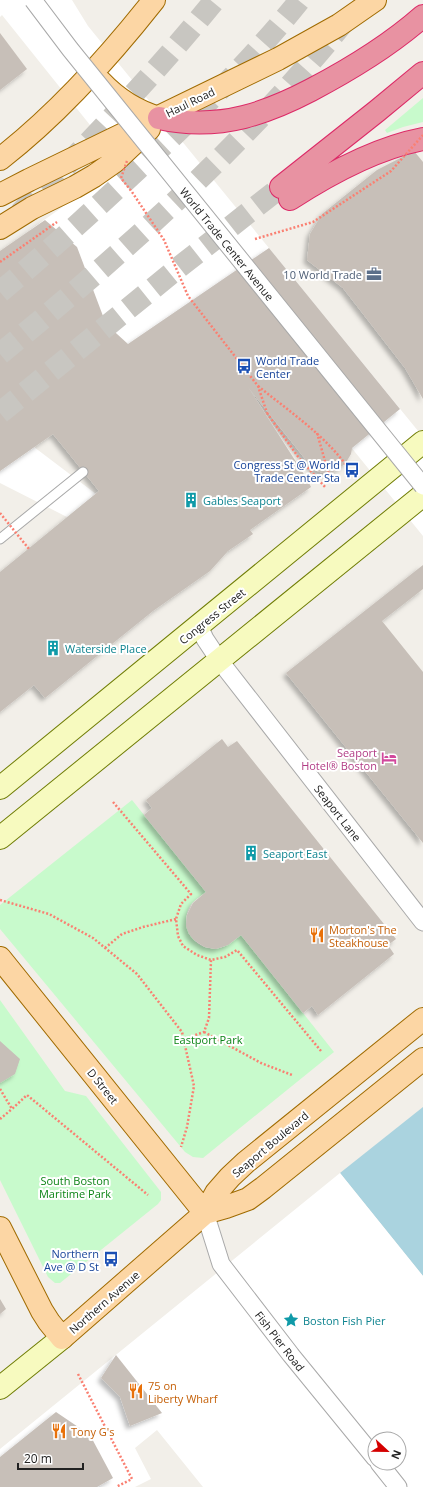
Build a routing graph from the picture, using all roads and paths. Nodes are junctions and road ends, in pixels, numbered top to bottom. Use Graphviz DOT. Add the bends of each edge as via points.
graph roads {
  1 [pos="33,0"];
  2 [pos="37,0"];
  3 [pos="154,0"];
  4 [pos="376,0"];
  5 [pos="423,16"];
  6 [pos="92,72"];
  7 [pos="423,73"];
  8 [pos="159,118"];
  9 [pos="423,135"];
  10 [pos="423,138"];
  11 [pos="423,145"];
  12 [pos="380,152"];
  13 [pos="0,159"];
  14 [pos="127,161"];
  15 [pos="0,195"];
  16 [pos="0,228"];
  17 [pos="255,239"];
  18 [pos="258,386"];
  19 [pos="317,433"];
  20 [pos="423,442"];
  21 [pos="349,469"];
  22 [pos="83,472"];
  23 [pos="336,480"];
  24 [pos="423,486"];
  25 [pos="326,488"];
  26 [pos="423,495"];
  27 [pos="0,513"];
  28 [pos="0,539"];
  29 [pos="29,549"];
  30 [pos="199,626"];
  31 [pos="219,660"];
  32 [pos="0,788"];
  33 [pos="113,802"];
  34 [pos="0,838"];
  35 [pos="0,900"];
  36 [pos="176,919"];
  37 [pos="423,922"];
  38 [pos="105,948"];
  39 [pos="0,958"];
  40 [pos="210,960"];
  41 [pos="423,1019"];
  42 [pos="204,1032"];
  43 [pos="184,1039"];
  44 [pos="321,1051"];
  45 [pos="423,1059"];
  46 [pos="292,1075"];
  47 [pos="0,1090"];
  48 [pos="12,1109"];
  49 [pos="0,1119"];
  50 [pos="180,1149"];
  51 [pos="148,1195"];
  52 [pos="205,1213"];
  53 [pos="0,1228"];
  54 [pos="62,1338"];
  55 [pos="78,1374"];
  56 [pos="0,1388"];
  57 [pos="367,1448"];
  58 [pos="385,1471"];
  59 [pos="116,1487"];
  60 [pos="398,1487"];
  1 -- 24 [label="street, World Trade Center Avenue, bridge"];
  2 -- 6 [label="lane"];
  3 -- 6 [label="main road"];
  4 -- 8 [label="main road, Haul Road" via="299,48"];
  5 -- 8 [label="highway" via="386,45 343,73 261,112 210,122"];
  6 -- 8 [label="main road" via="109,90 128,104"];
  6 -- 13 [label="main road" via="47,118"];
  7 -- 12 [label="highway" via="285,193"];
  8 -- 15 [label="main road, Haul Road"];
  8 -- 16 [label="main road" via="132,146 94,176 32,208"];
  9 -- 17 [label="path, bridge" via="391,171 313,222"];
  10 -- 12 [label="highway"];
  11 -- 12 [label="highway"];
  14 -- 18 [label="path, bridge" via="121,178 164,240 188,296"];
  18 -- 19 [label="path"];
  18 -- 25 [label="path, bridge" via="267,413 299,458"];
  19 -- 21 [label="path"];
  19 -- 23 [label="path" via="325,466 329,475"];
  20 -- 30 [label="main road, Congress Street"];
  22 -- 28 [label="lane"];
  26 -- 31 [label="main road"];
  27 -- 29 [label="path, bridge"];
  30 -- 31 [label="street, Seaport Lane"];
  30 -- 32 [label="main road, Congress Street"];
  31 -- 34 [label="main road"];
  31 -- 37 [label="street, Seaport Lane"];
  33 -- 36 [label="path" via="191,894 181,904"];
  35 -- 38 [label="path" via="50,914 93,938"];
  36 -- 38 [label="path" via="143,926 122,934"];
  36 -- 40 [label="path" via="178,936 183,946"];
  38 -- 43 [label="path" via="137,974 182,1032"];
  39 -- 52 [label="main road, D Street"];
  40 -- 42 [label="path" via="209,1018"];
  40 -- 44 [label="path" via="226,957 237,950"];
  41 -- 52 [label="main road, Seaport Boulevard" via="246,1162 216,1193"];
  42 -- 43 [label="path"];
  42 -- 46 [label="path" via="261,1063"];
  43 -- 50 [label="path" via="194,1086 187,1127"];
  45 -- 52 [label="main road" via="248,1199"];
  47 -- 48 [label="path"];
  48 -- 49 [label="path"];
  48 -- 51 [label="path" via="27,1096"];
  52 -- 54 [label="main road, Northern Avenue"];
  52 -- 57 [label="street, Fish Pier Road" via="221,1264"];
  53 -- 54 [label="main road" via="42,1310"];
  54 -- 56 [label="main road, Northern Avenue"];
  55 -- 59 [label="path" via="132,1479"];
  58 -- 60 [label="street"];
}
